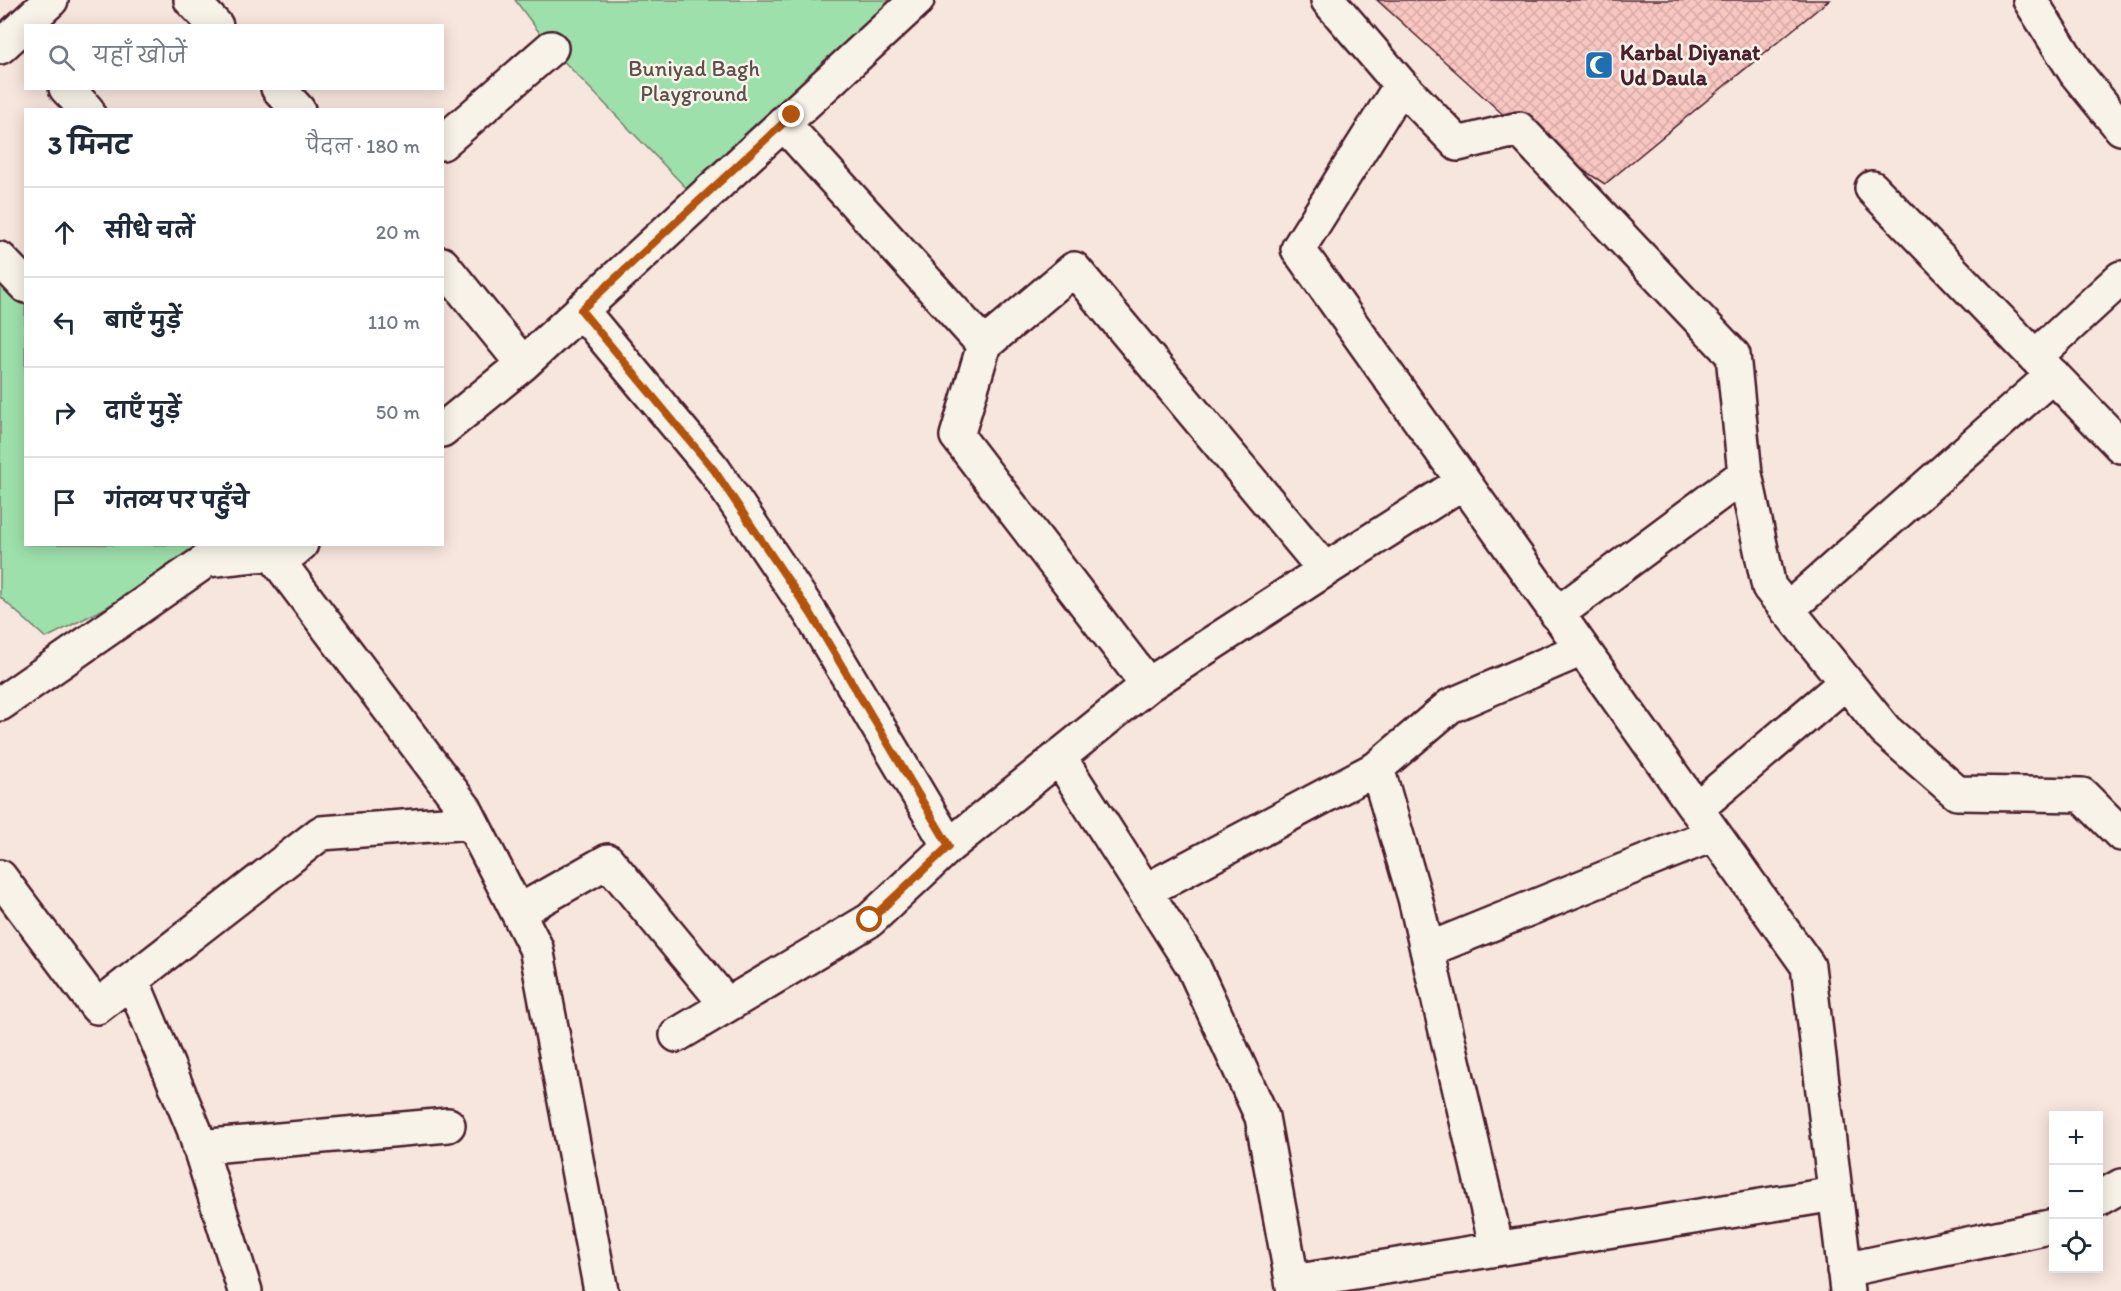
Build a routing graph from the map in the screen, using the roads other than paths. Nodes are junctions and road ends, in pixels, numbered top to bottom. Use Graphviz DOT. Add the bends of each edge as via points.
graph roads {
  1 [pos="51,0"];
  2 [pos="191,0"];
  3 [pos="917,0"];
  4 [pos="1328,0"];
  5 [pos="2030,0"];
  6 [pos="24,24"];
  7 [pos="24,24"];
  8 [pos="214,24"];
  9 [pos="10,37"];
  10 [pos="551,48"];
  11 [pos="1401,85"];
  12 [pos="68,90"];
  13 [pos="280,90"];
  14 [pos="85,108"];
  15 [pos="296,108"];
  16 [pos="783,123"];
  17 [pos="2121,128"];
  18 [pos="444,140"];
  19 [pos="1872,188"];
  20 [pos="0,259"];
  21 [pos="444,266"];
  22 [pos="2121,278"];
  23 [pos="24,284"];
  24 [pos="581,310"];
  25 [pos="984,345"];
  26 [pos="523,364"];
  27 [pos="2044,366"];
  28 [pos="444,428"];
  29 [pos="2121,446"];
  30 [pos="1745,474"];
  31 [pos="1463,482"];
  32 [pos="280,547"];
  33 [pos="1325,570"];
  34 [pos="1787,610"];
  35 [pos="1557,614"];
  36 [pos="1582,649"];
  37 [pos="1846,682"];
  38 [pos="1148,685"];
  39 [pos="0,704"];
  40 [pos="1059,757"];
  41 [pos="1377,768"];
  42 [pos="471,822"];
  43 [pos="1705,822"];
  44 [pos="2121,834"];
  45 [pos="949,846"];
  46 [pos="0,877"];
  47 [pos="1145,891"];
  48 [pos="518,912"];
  49 [pos="1427,950"];
  50 [pos="132,980"];
  51 [pos="727,1005"];
  52 [pos="677,1035"];
  53 [pos="448,1125"];
  54 [pos="199,1147"];
  55 [pos="2121,1186"];
  56 [pos="1835,1194"];
  57 [pos="2103,1196"];
  58 [pos="2049,1227"];
  59 [pos="1497,1249"];
  60 [pos="1845,1281"];
  61 [pos="1294,1287"];
  62 [pos="245,1291"];
  63 [pos="601,1291"];
  1 -- 6 [label="street"];
  2 -- 8 [label="street"];
  3 -- 16 [label="street"];
  4 -- 11 [label="street"];
  5 -- 17 [label="street" via="2076,73"];
  7 -- 9 [label="street"];
  10 -- 18 [label="street"];
  11 -- 30 [label="street" via="1458,144 1520,129 1733,355"];
  11 -- 31 [label="street" via="1298,249"];
  12 -- 14 [label="street"];
  13 -- 15 [label="street"];
  16 -- 24 [label="street"];
  16 -- 25 [label="street"];
  19 -- 27 [label="street"];
  20 -- 23 [label="street"];
  21 -- 26 [label="street"];
  22 -- 27 [label="street"];
  24 -- 26 [label="street"];
  24 -- 45 [label="street" via="714,470 811,614"];
  25 -- 33 [label="street" via="1074,269"];
  25 -- 38 [label="street" via="957,436"];
  26 -- 28 [label="street"];
  27 -- 29 [label="street"];
  27 -- 34 [label="street"];
  30 -- 34 [label="street" via="1768,587"];
  30 -- 35 [label="street"];
  31 -- 33 [label="street"];
  31 -- 35 [label="street"];
  32 -- 39 [label="street" via="207,560"];
  32 -- 42 [label="street"];
  33 -- 38 [label="street"];
  34 -- 37 [label="street"];
  35 -- 36 [label="street"];
  36 -- 41 [label="street" via="1450,706"];
  36 -- 43 [label="street"];
  37 -- 43 [label="street"];
  37 -- 44 [label="street" via="1885,730 1957,793 2082,795"];
  38 -- 40 [label="street"];
  40 -- 45 [label="street"];
  40 -- 47 [label="street"];
  41 -- 47 [label="street"];
  41 -- 49 [label="street"];
  42 -- 48 [label="street"];
  42 -- 50 [label="street" via="321,833"];
  43 -- 49 [label="street"];
  43 -- 56 [label="street" via="1808,966"];
  45 -- 51 [label="street" via="870,920"];
  46 -- 50 [label="street" via="97,1007"];
  47 -- 61 [label="street" via="1193,966 1262,1117"];
  48 -- 51 [label="street" via="608,861"];
  48 -- 63 [label="street" via="536,948"];
  49 -- 59 [label="street"];
  50 -- 54 [label="street"];
  51 -- 52 [label="street"];
  53 -- 54 [label="street"];
  54 -- 62 [label="street"];
  55 -- 57 [label="street"];
  56 -- 59 [label="street"];
  56 -- 60 [label="street"];
  58 -- 60 [label="street"];
  59 -- 61 [label="street"];
}
